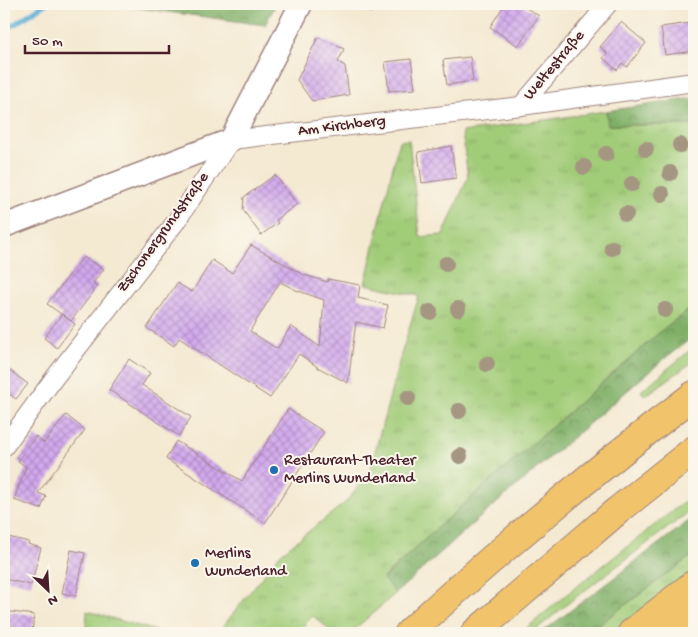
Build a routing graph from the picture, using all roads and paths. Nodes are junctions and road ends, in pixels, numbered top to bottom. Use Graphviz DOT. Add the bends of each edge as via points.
graph roads {
  1 [pos="301,4"];
  2 [pos="364,4"];
  3 [pos="372,4"];
  4 [pos="608,4"];
  5 [pos="694,82"];
  6 [pos="521,106"];
  7 [pos="231,140"];
  8 [pos="4,226"];
  9 [pos="694,395"];
  10 [pos="4,447"];
  11 [pos="694,450"];
  12 [pos="694,584"];
  13 [pos="694,614"];
  14 [pos="409,633"];
  15 [pos="475,633"];
  16 [pos="632,633"];
  17 [pos="672,633"];
  1 -- 7 [label="street, Zschonergrundstraße"];
  2 -- 3 [label="lane" via="370,7"];
  4 -- 6 [label="street, Weltestraße"];
  5 -- 6 [label="street, Am Kirchberg"];
  6 -- 7 [label="street, Am Kirchberg"];
  7 -- 8 [label="street, Am Kirchberg"];
  7 -- 10 [label="street, Zschonergrundstraße" via="175,223"];
  9 -- 14 [label="highway" via="594,474"];
  11 -- 15 [label="highway"];
  12 -- 16 [label="highway"];
  13 -- 17 [label="highway"];
}
